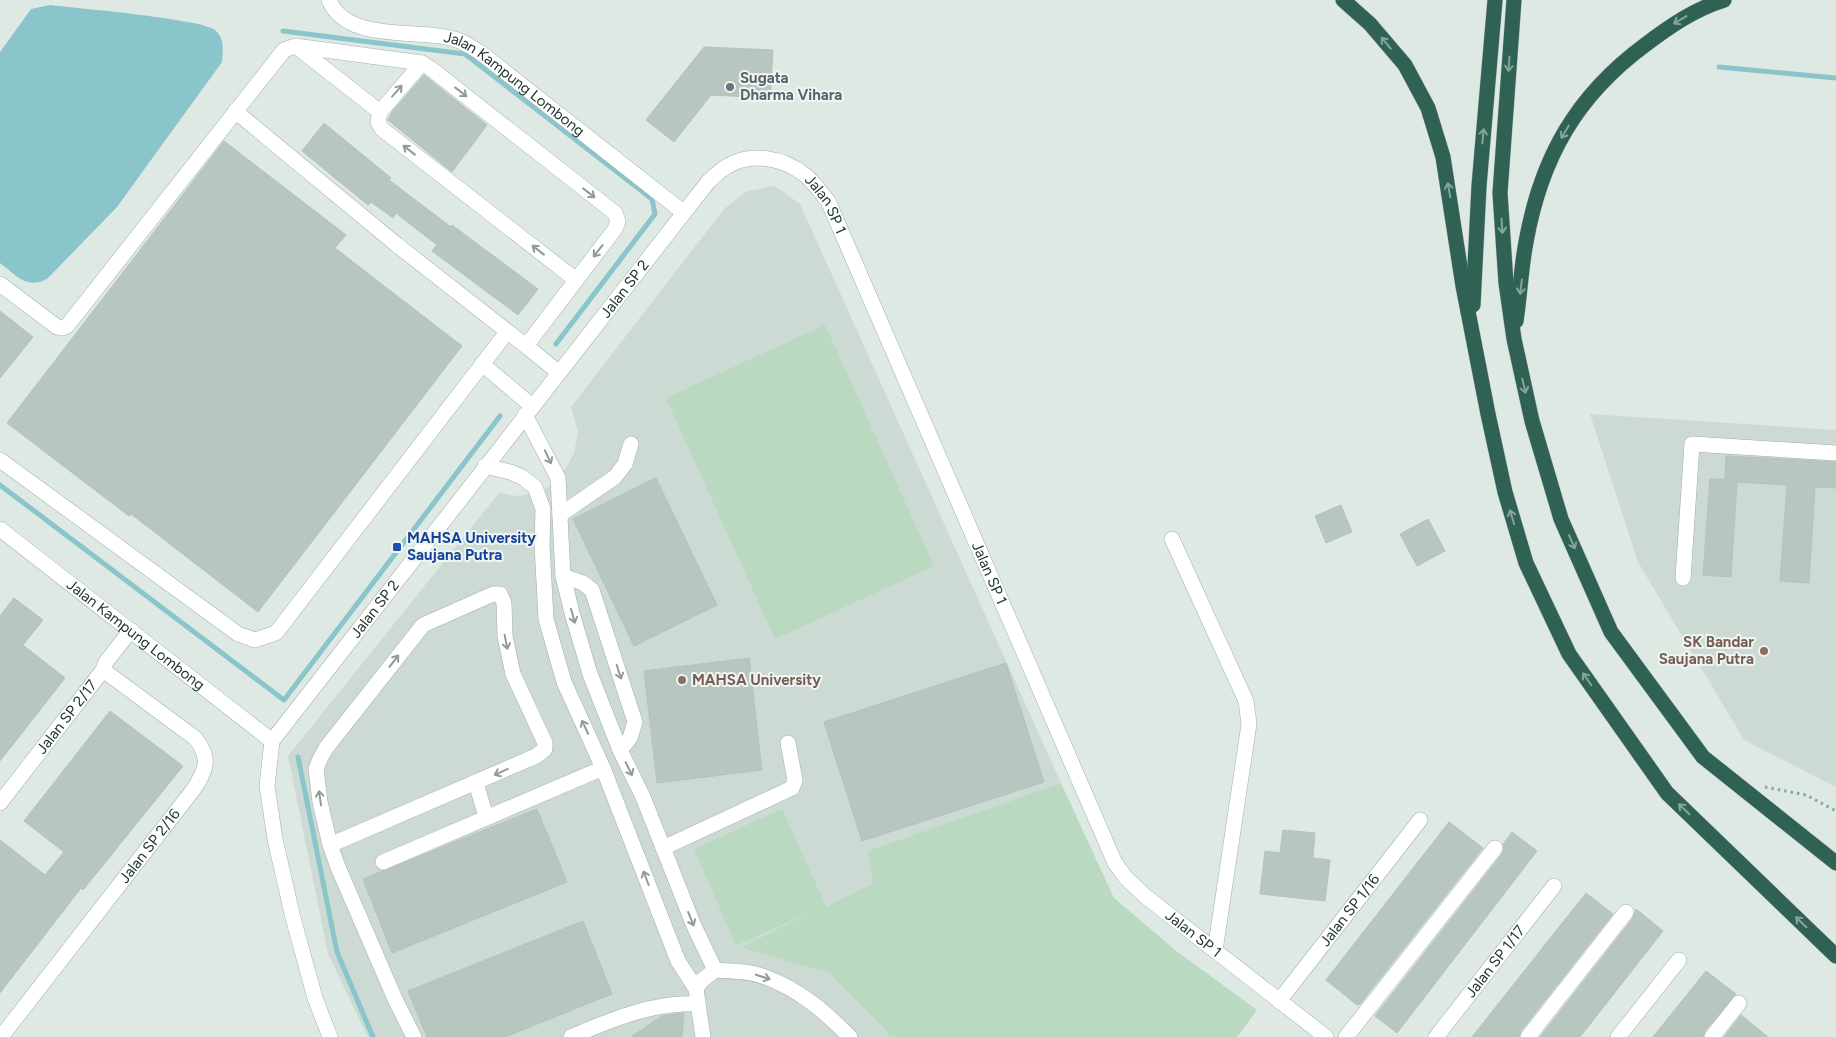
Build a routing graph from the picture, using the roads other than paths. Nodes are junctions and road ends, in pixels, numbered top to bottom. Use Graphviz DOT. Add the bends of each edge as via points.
graph roads {
  1 [pos="329,0"];
  2 [pos="1343,0"];
  3 [pos="1724,0"];
  4 [pos="1494,7"];
  5 [pos="1513,8"];
  6 [pos="296,46"];
  7 [pos="422,64"];
  8 [pos="235,111"];
  9 [pos="380,112"];
  10 [pos="683,212"];
  11 [pos="576,280"];
  12 [pos="0,284"];
  13 [pos="1472,324"];
  14 [pos="507,332"];
  15 [pos="1514,339"];
  16 [pos="526,346"];
  17 [pos="482,364"];
  18 [pos="558,372"];
  19 [pos="528,410"];
  20 [pos="631,444"];
  21 [pos="1836,453"];
  22 [pos="0,460"];
  23 [pos="485,466"];
  24 [pos="560,515"];
  25 [pos="0,529"];
  26 [pos="1172,539"];
  27 [pos="563,576"];
  28 [pos="1683,578"];
  29 [pos="131,630"];
  30 [pos="103,670"];
  31 [pos="272,741"];
  32 [pos="788,743"];
  33 [pos="620,750"];
  34 [pos="603,768"];
  35 [pos="476,783"];
  36 [pos="0,803"];
  37 [pos="486,817"];
  38 [pos="1420,820"];
  39 [pos="330,845"];
  40 [pos="663,848"];
  41 [pos="1495,848"];
  42 [pos="383,862"];
  43 [pos="1836,863"];
  44 [pos="1554,886"];
  45 [pos="1626,912"];
  46 [pos="1215,951"];
  47 [pos="1836,956"];
  48 [pos="1679,960"];
  49 [pos="715,970"];
  50 [pos="696,996"];
  51 [pos="1279,1001"];
  52 [pos="1739,1003"];
  53 [pos="1,1037"];
  54 [pos="330,1037"];
  55 [pos="414,1037"];
  56 [pos="571,1037"];
  57 [pos="704,1037"];
  58 [pos="850,1037"];
  59 [pos="1326,1037"];
  60 [pos="1346,1037"];
  61 [pos="1436,1037"];
  62 [pos="1528,1037"];
  63 [pos="1618,1037"];
  64 [pos="1712,1037"];
  1 -- 10 [label="street, Jalan Kampung Lombong" via="347,21 363,28 448,37 463,42"];
  13 -- 2 [label="highway, one-way" via="1443,157 1428,108 1405,65 1370,24"];
  3 -- 15 [label="highway, one-way" via="1705,6 1667,28 1630,56 1600,84 1576,113 1554,151 1538,189 1526,242"];
  13 -- 4 [label="highway, one-way" via="1479,186"];
  5 -- 15 [label="highway, one-way" via="1500,193 1506,283"];
  6 -- 7 [label="street"];
  6 -- 8 [label="street" via="284,50"];
  6 -- 9 [label="street"];
  9 -- 7 [label="street, one-way"];
  7 -- 11 [label="street, one-way" via="615,213 618,221 615,229"];
  8 -- 12 [label="street" via="67,326 57,328"];
  8 -- 14 [label="street"];
  11 -- 9 [label="street, one-way" via="382,129 378,122"];
  10 -- 18 [label="street, Jalan SP 2"];
  10 -- 46 [label="street, Jalan SP 1" via="720,171 750,158 790,164 806,176 828,201 1116,863 1145,896"];
  11 -- 16 [label="street"];
  47 -- 13 [label="highway, one-way" via="1667,793 1569,654 1526,564 1505,492"];
  14 -- 16 [label="street"];
  14 -- 17 [label="street"];
  15 -- 43 [label="highway, one-way" via="1532,421 1562,519 1612,632 1703,758"];
  16 -- 18 [label="street"];
  17 -- 19 [label="street"];
  17 -- 22 [label="street" via="276,633 255,640 238,634"];
  18 -- 19 [label="street, Jalan SP 2"];
  19 -- 23 [label="street, Jalan SP 2"];
  19 -- 24 [label="street, one-way" via="558,478"];
  20 -- 24 [label="street" via="625,464 615,477"];
  21 -- 28 [label="street" via="1692,444"];
  23 -- 31 [label="street, Jalan SP 2"];
  34 -- 23 [label="street, one-way" via="564,682 546,618 543,509 535,487 522,477"];
  24 -- 27 [label="street"];
  25 -- 29 [label="street, Jalan Kampung Lombong"];
  26 -- 46 [label="street" via="1246,701 1249,724"];
  27 -- 33 [label="street, one-way" via="590,674"];
  27 -- 33 [label="street, one-way" via="584,583 592,590 608,637 635,722 630,738"];
  29 -- 30 [label="street, Jalan SP 2/17"];
  29 -- 31 [label="street, Jalan Kampung Lombong"];
  30 -- 36 [label="street, Jalan SP 2/17"];
  30 -- 53 [label="street, Jalan SP 2/16" via="195,738 203,748 206,767 193,790"];
  31 -- 54 [label="street" via="267,786 275,839 315,998"];
  32 -- 40 [label="street" via="795,780 792,788"];
  33 -- 40 [label="street, one-way"];
  34 -- 37 [label="street"];
  50 -- 34 [label="street, one-way" via="678,961"];
  35 -- 37 [label="street"];
  35 -- 39 [label="street"];
  39 -- 35 [label="street, one-way" via="316,769 326,748 423,625 492,594 500,594 504,603 505,636 513,674 545,742 544,749 536,756"];
  37 -- 42 [label="street"];
  38 -- 51 [label="street, Jalan SP 1/16"];
  39 -- 55 [label="street" via="394,999"];
  40 -- 49 [label="street, one-way"];
  41 -- 60 [label="street"];
  44 -- 61 [label="street, Jalan SP 1/17"];
  45 -- 62 [label="street"];
  46 -- 51 [label="street, Jalan SP 1"];
  48 -- 63 [label="street"];
  49 -- 50 [label="street" via="701,981"];
  49 -- 58 [label="street, one-way" via="764,977 795,991 827,1013"];
  50 -- 56 [label="street" via="598,1025"];
  50 -- 57 [label="street"];
  51 -- 59 [label="street, Jalan SP 1"];
  52 -- 64 [label="street"];
}
